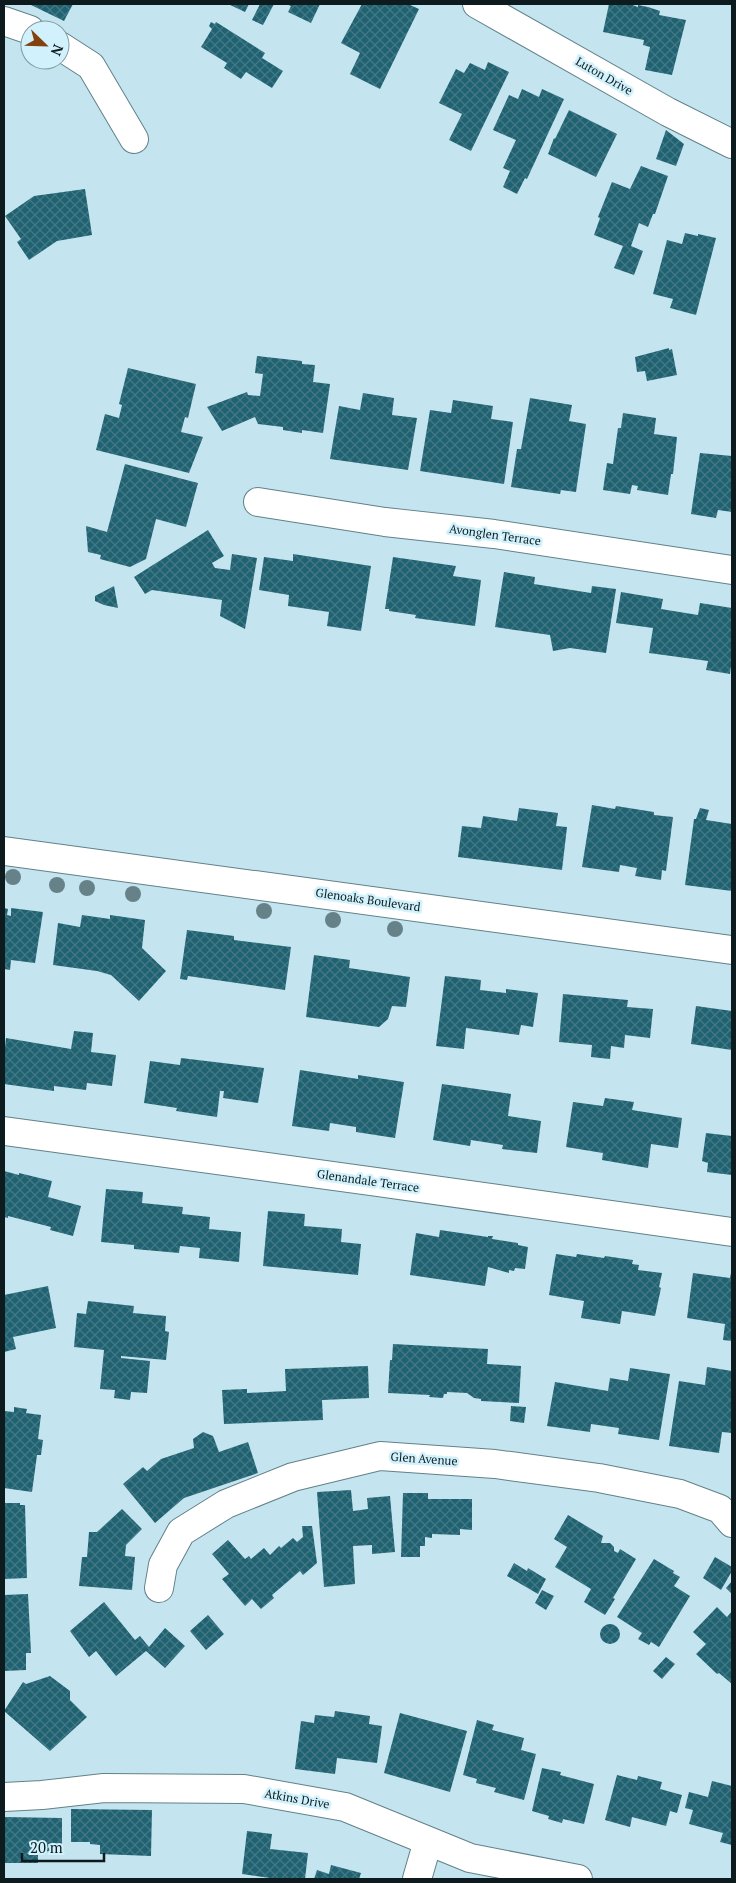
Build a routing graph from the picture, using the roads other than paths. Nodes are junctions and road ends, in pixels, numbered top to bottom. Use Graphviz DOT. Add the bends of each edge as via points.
graph roads {
  1 [pos="477,4"];
  2 [pos="4,21"];
  3 [pos="20,27"];
  4 [pos="70,53"];
  5 [pos="134,139"];
  6 [pos="732,144"];
  7 [pos="258,502"];
  8 [pos="732,570"];
  9 [pos="4,851"];
  10 [pos="732,950"];
  11 [pos="4,1131"];
  12 [pos="732,1232"];
  13 [pos="728,1514"];
  14 [pos="158,1588"];
  15 [pos="4,1797"];
  16 [pos="428,1841"];
  17 [pos="417,1879"];
  18 [pos="578,1879"];
  1 -- 6 [label="street, Luton Drive" via="668,112"];
  2 -- 3 [label="street"];
  4 -- 5 [label="street" via="90,66"];
  7 -- 8 [label="street, Avonglen Terrace"];
  9 -- 10 [label="street, Glenoaks Boulevard"];
  11 -- 12 [label="street, Glenandale Terrace"];
  13 -- 14 [label="street, Glen Avenue" via="680,1494 599,1478 495,1464 380,1456 293,1478 226,1504 181,1532 163,1565"];
  15 -- 16 [label="street, Atkins Drive" via="104,1788 244,1789 345,1807"];
  16 -- 17 [label="street"];
  16 -- 18 [label="street, Atkins Drive" via="470,1858"];
}
